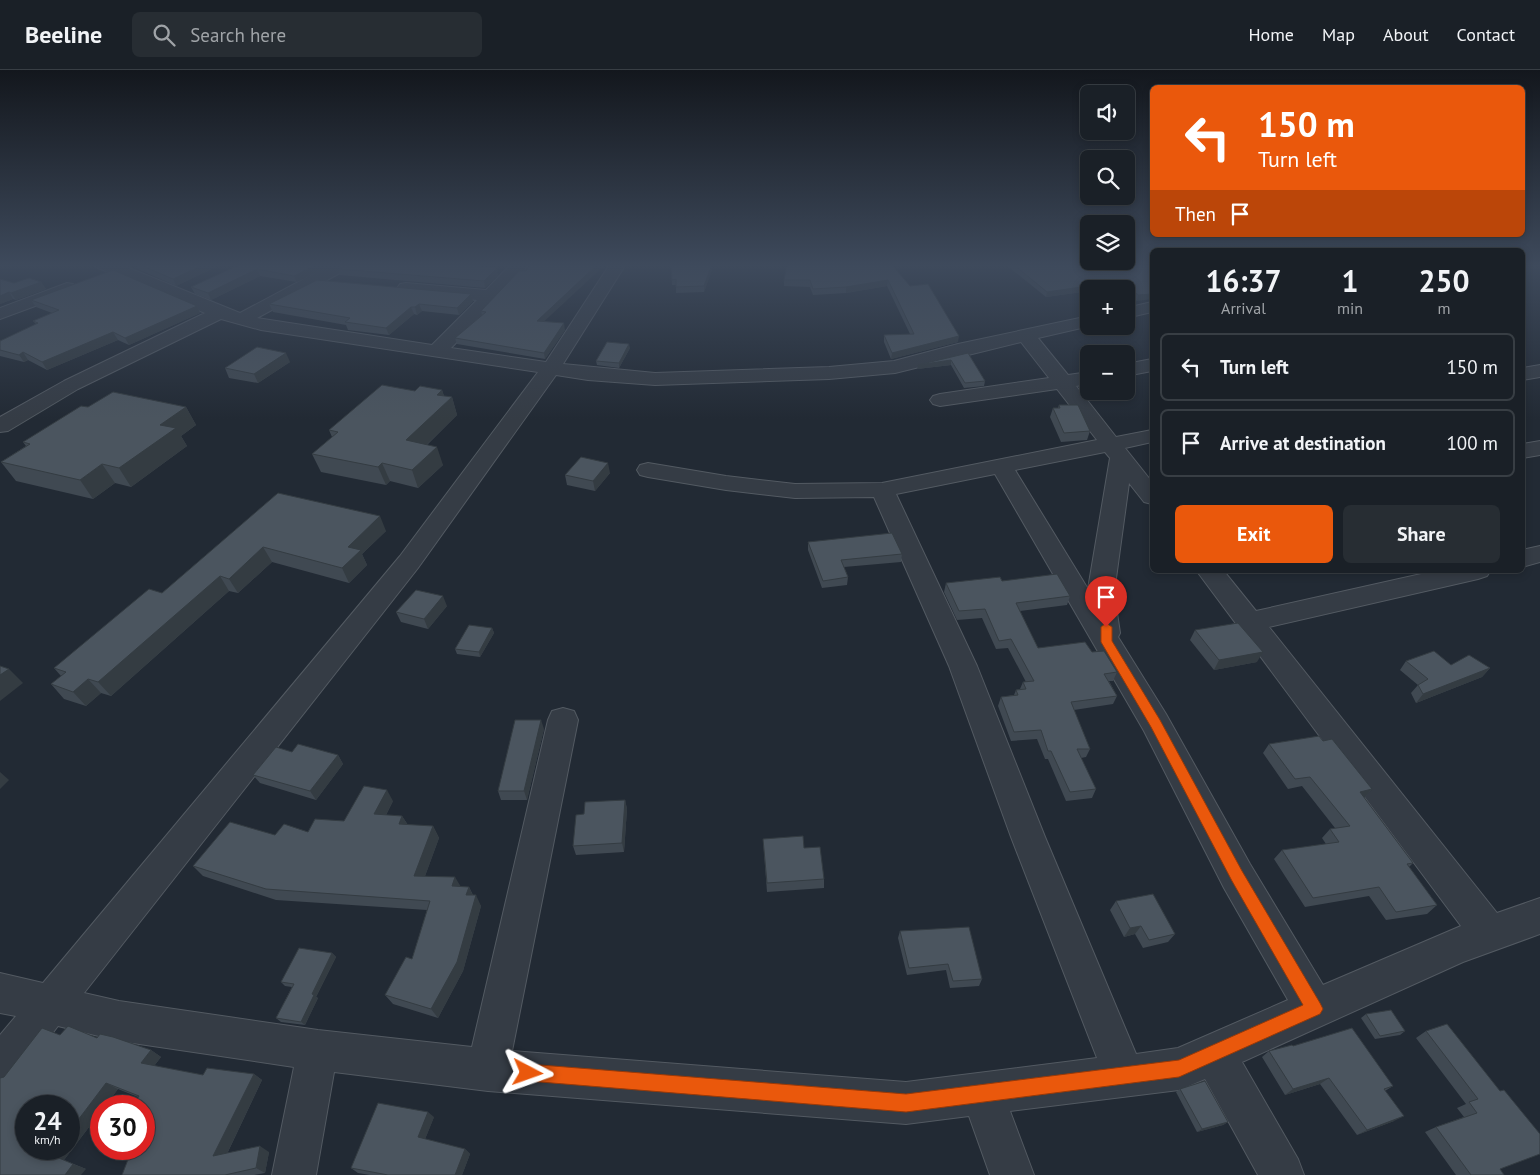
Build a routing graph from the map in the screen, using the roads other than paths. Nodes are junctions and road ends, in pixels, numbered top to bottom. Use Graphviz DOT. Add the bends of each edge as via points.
graph roads {
  1 [pos="214,316"];
  2 [pos="227,316"];
  3 [pos="249,316"];
  4 [pos="472,316"];
  5 [pos="585,316"];
  6 [pos="240,320"];
  7 [pos="1080,324"];
  8 [pos="1026,335"];
  9 [pos="437,351"];
  10 [pos="1150,365"];
  11 [pos="552,367"];
  12 [pos="1135,368"];
  13 [pos="1540,371"];
  14 [pos="1525,374"];
  15 [pos="1080,380"];
  16 [pos="1064,383"];
  17 [pos="940,400"];
  18 [pos="0,426"];
  19 [pos="1150,437"];
  20 [pos="1540,448"];
  21 [pos="1116,450"];
  22 [pos="1525,451"];
  23 [pos="1001,466"];
  24 [pos="648,470"];
  25 [pos="882,490"];
  26 [pos="1150,494"];
  27 [pos="1540,554"];
  28 [pos="1525,558"];
  29 [pos="1211,573"];
  30 [pos="1465,573"];
  31 [pos="1249,622"];
  32 [pos="1106,642"];
  33 [pos="563,720"];
  34 [pos="1540,916"];
  35 [pos="1490,934"];
  36 [pos="0,993"];
  37 [pos="51,1005"];
  38 [pos="1314,1009"];
  39 [pos="318,1050"];
  40 [pos="1214,1054"];
  41 [pos="0,1067"];
  42 [pos="488,1070"];
  43 [pos="1124,1076"];
  44 [pos="982,1094"];
  45 [pos="294,1175"];
  46 [pos="1012,1175"];
  47 [pos="1282,1175"];
  1 -- 18 [label="street" via="70,384"];
  2 -- 6 [label="street"];
  3 -- 6 [label="street"];
  4 -- 9 [label="street"];
  5 -- 11 [label="street"];
  6 -- 9 [label="street" via="282,330"];
  7 -- 8 [label="street"];
  8 -- 11 [label="street" via="895,367 829,373 655,379 588,374"];
  8 -- 16 [label="street"];
  9 -- 11 [label="street"];
  10 -- 12 [label="street"];
  11 -- 37 [label="street" via="409,562"];
  13 -- 14 [label="street"];
  15 -- 16 [label="street"];
  16 -- 17 [label="street"];
  16 -- 21 [label="street"];
  19 -- 21 [label="street"];
  20 -- 22 [label="street"];
  21 -- 23 [label="street"];
  21 -- 26 [label="street"];
  21 -- 32 [label="street" via="1101,593"];
  23 -- 25 [label="street"];
  23 -- 32 [label="street"];
  24 -- 25 [label="street" via="795,491"];
  25 -- 43 [label="street" via="963,666"];
  27 -- 28 [label="street"];
  29 -- 31 [label="street"];
  30 -- 31 [label="street"];
  31 -- 35 [label="street"];
  32 -- 38 [label="street" via="1155,723 1237,876"];
  33 -- 42 [label="street"];
  34 -- 35 [label="street"];
  35 -- 38 [label="street"];
  36 -- 37 [label="street"];
  37 -- 39 [label="street" via="119,1020"];
  37 -- 41 [label="street"];
  38 -- 40 [label="street"];
  39 -- 42 [label="street"];
  39 -- 45 [label="street"];
  40 -- 43 [label="street" via="1179,1069"];
  40 -- 47 [label="street"];
  42 -- 44 [label="street" via="906,1103"];
  43 -- 44 [label="street"];
  44 -- 46 [label="street"];
}
